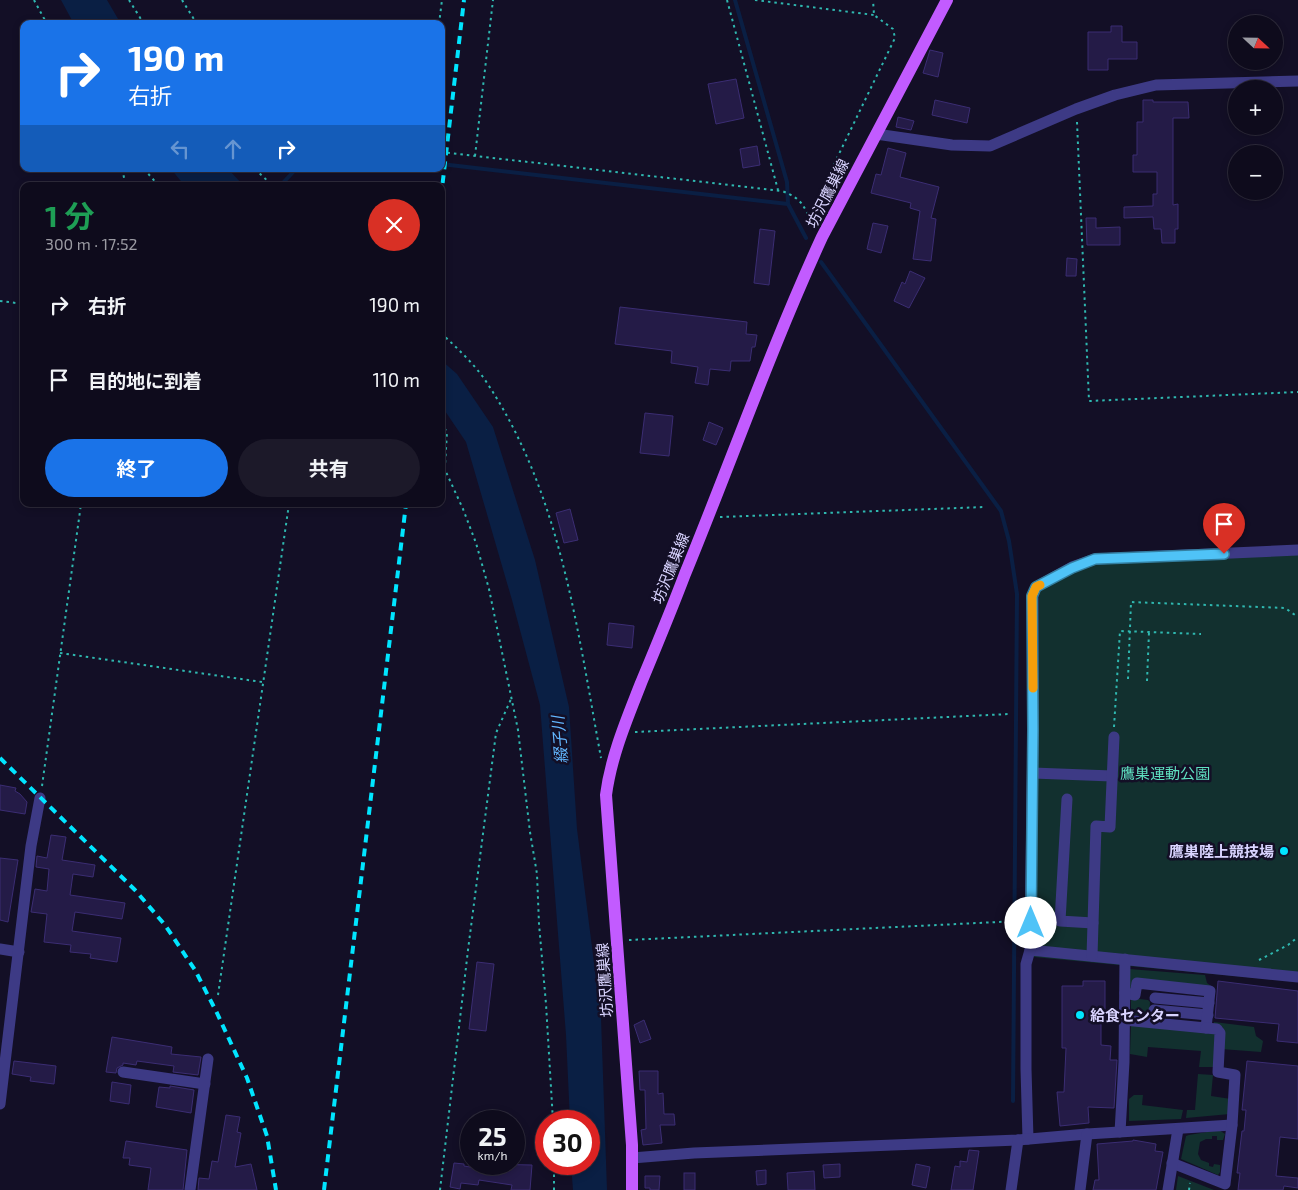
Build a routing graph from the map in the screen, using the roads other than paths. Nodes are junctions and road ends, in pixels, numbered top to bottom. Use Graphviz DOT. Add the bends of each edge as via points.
graph roads {
  1 [pos="947,0"];
  2 [pos="1298,81"];
  3 [pos="876,134"];
  4 [pos="1298,550"];
  5 [pos="1114,736"];
  6 [pos="1032,773"];
  7 [pos="1112,776"];
  8 [pos="40,798"];
  9 [pos="1067,799"];
  10 [pos="1093,923"];
  11 [pos="0,949"];
  12 [pos="1030,950"];
  13 [pos="19,952"];
  14 [pos="1092,956"];
  15 [pos="1125,960"];
  16 [pos="1298,976"];
  17 [pos="1156,985"];
  18 [pos="1125,993"];
  19 [pos="1209,1003"];
  20 [pos="1154,1004"];
  21 [pos="1208,1015"];
  22 [pos="1124,1020"];
  23 [pos="1152,1022"];
  24 [pos="1206,1028"];
  25 [pos="208,1058"];
  26 [pos="123,1072"];
  27 [pos="205,1084"];
  28 [pos="0,1104"];
  29 [pos="1232,1125"];
  30 [pos="1178,1129"];
  31 [pos="1120,1132"];
  32 [pos="1087,1134"];
  33 [pos="1023,1140"];
  34 [pos="632,1158"];
  35 [pos="1172,1163"];
  36 [pos="1224,1187"];
  37 [pos="190,1190"];
  38 [pos="632,1190"];
  39 [pos="1011,1190"];
  40 [pos="1080,1190"];
  41 [pos="1168,1190"];
  1 -- 3 [label="main road, 坊沢鷹巣線"];
  2 -- 3 [label="street" via="1156,85 1076,109 990,146 952,145"];
  3 -- 34 [label="main road, 坊沢鷹巣線" via="822,238 771,354 621,733 608,777 606,795"];
  4 -- 6 [label="street" via="1095,559 1036,587 1032,596"];
  5 -- 7 [label="street"];
  6 -- 7 [label="street"];
  6 -- 12 [label="street"];
  7 -- 10 [label="street" via="1110,827 1096,826"];
  8 -- 13 [label="street"];
  9 -- 10 [label="street" via="1060,921"];
  10 -- 14 [label="street"];
  11 -- 13 [label="street"];
  12 -- 14 [label="street"];
  12 -- 33 [label="street" via="1026,964"];
  13 -- 28 [label="street"];
  14 -- 15 [label="street"];
  15 -- 16 [label="street"];
  15 -- 18 [label="street"];
  17 -- 18 [label="street" via="1137,983 1135,995"];
  17 -- 19 [label="street" via="1210,991"];
  17 -- 20 [label="street"];
  18 -- 22 [label="street"];
  19 -- 20 [label="street"];
  19 -- 21 [label="street"];
  20 -- 21 [label="street"];
  20 -- 23 [label="street"];
  21 -- 24 [label="street"];
  22 -- 23 [label="street"];
  22 -- 31 [label="street"];
  23 -- 24 [label="street"];
  24 -- 29 [label="street" via="1217,1029 1220,1033 1218,1072 1235,1074"];
  25 -- 27 [label="street"];
  26 -- 27 [label="street"];
  27 -- 37 [label="street"];
  29 -- 30 [label="street"];
  29 -- 36 [label="street"];
  30 -- 31 [label="street"];
  30 -- 35 [label="street"];
  31 -- 32 [label="street"];
  32 -- 33 [label="street"];
  32 -- 40 [label="street"];
  33 -- 34 [label="street"];
  33 -- 39 [label="street"];
  34 -- 38 [label="main road, 坊沢鷹巣線"];
  35 -- 36 [label="street"];
  35 -- 41 [label="street"];
}
